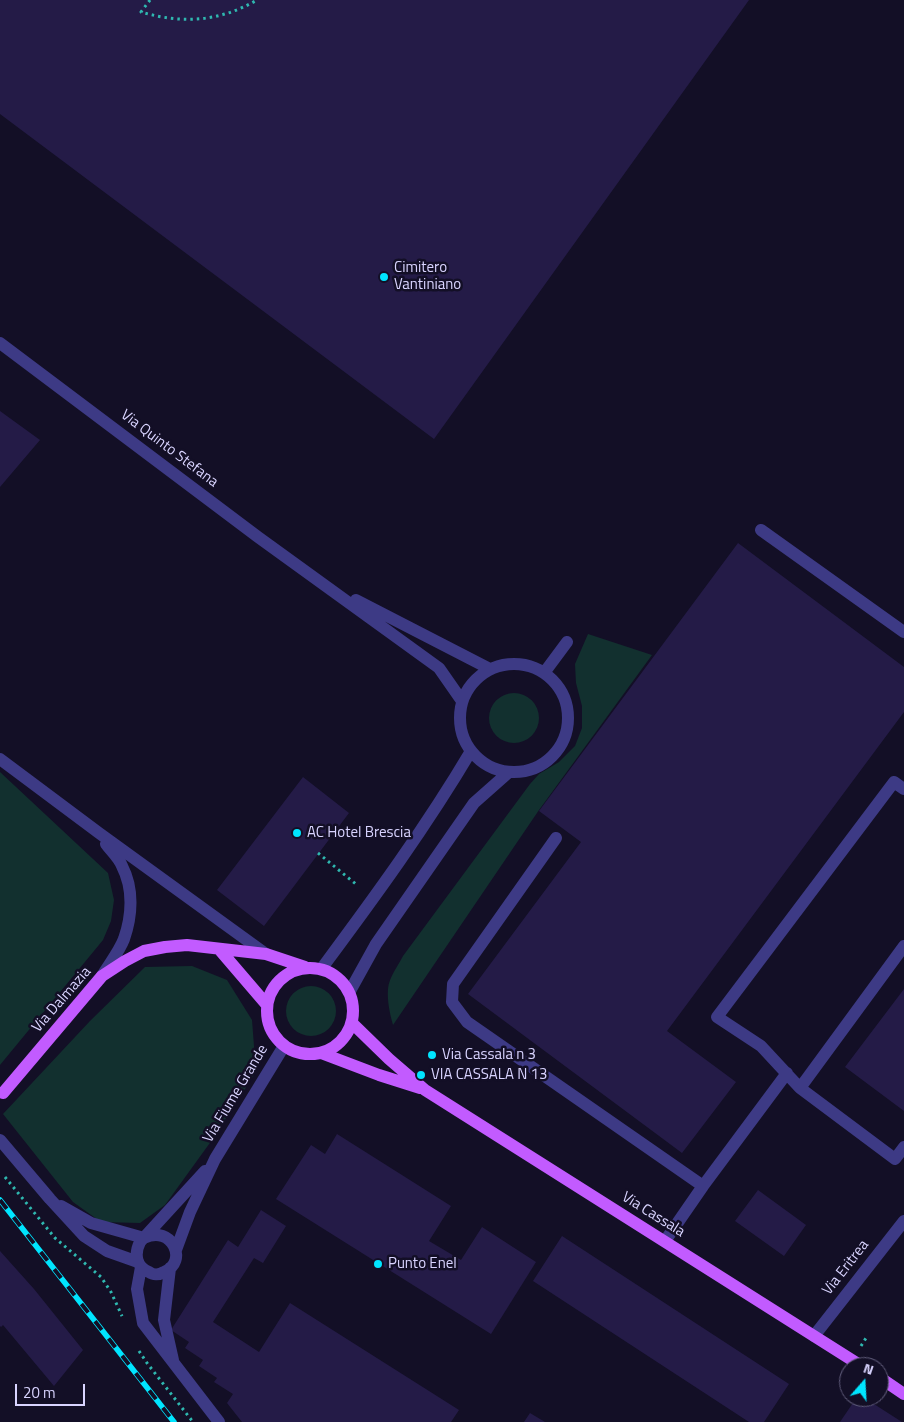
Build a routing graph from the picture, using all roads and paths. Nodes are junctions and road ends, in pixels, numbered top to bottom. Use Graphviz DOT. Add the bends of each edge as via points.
graph roads {
  1 [pos="150,0"];
  2 [pos="257,0"];
  3 [pos="0,343"];
  4 [pos="761,530"];
  5 [pos="319,580"];
  6 [pos="904,632"];
  7 [pos="567,642"];
  8 [pos="490,669"];
  9 [pos="544,673"];
  10 [pos="462,700"];
  11 [pos="470,751"];
  12 [pos="0,759"];
  13 [pos="508,772"];
  14 [pos="904,789"];
  15 [pos="99,834"];
  16 [pos="556,838"];
  17 [pos="318,854"];
  18 [pos="357,885"];
  19 [pos="904,946"];
  20 [pos="219,950"];
  21 [pos="266,954"];
  22 [pos="305,967"];
  23 [pos="322,968"];
  24 [pos="102,976"];
  25 [pos="350,991"];
  26 [pos="267,1005"];
  27 [pos="352,1023"];
  28 [pos="284,1046"];
  29 [pos="321,1053"];
  30 [pos="787,1073"];
  31 [pos="800,1088"];
  32 [pos="425,1090"];
  33 [pos="3,1093"];
  34 [pos="0,1140"];
  35 [pos="904,1147"];
  36 [pos="215,1159"];
  37 [pos="0,1171"];
  38 [pos="703,1186"];
  39 [pos="50,1200"];
  40 [pos="904,1221"];
  41 [pos="144,1238"];
  42 [pos="664,1241"];
  43 [pos="176,1250"];
  44 [pos="140,1265"];
  45 [pos="170,1268"];
  46 [pos="125,1324"];
  47 [pos="814,1336"];
  48 [pos="137,1347"];
  49 [pos="847,1357"];
  50 [pos="174,1365"];
  51 [pos="889,1384"];
  52 [pos="904,1394"];
  53 [pos="193,1422"];
  54 [pos="218,1422"];
  1 -- 2 [label="path" via="141,12 191,20 225,14"];
  3 -- 5 [label="street, Via Quinto Stefana"];
  4 -- 6 [label="street"];
  5 -- 8 [label="street, Via Quinto Stefana"];
  5 -- 10 [label="street, Via Quinto Stefana" via="439,668"];
  7 -- 9 [label="street"];
  8 -- 9 [label="street" via="518,664"];
  8 -- 10 [label="street" via="473,682"];
  9 -- 13 [label="street" via="557,685 565,701 568,718 565,736 556,752 543,764"];
  10 -- 11 [label="street" via="459,718 462,735"];
  11 -- 13 [label="street" via="487,765"];
  11 -- 23 [label="street" via="420,832"];
  12 -- 15 [label="street"];
  13 -- 25 [label="street" via="474,803 376,944"];
  14 -- 30 [label="street" via="894,782 717,1017 761,1046"];
  15 -- 21 [label="street"];
  15 -- 24 [label="street" via="122,866 131,900 124,940"];
  16 -- 38 [label="street" via="453,984 452,1002 467,1022"];
  17 -- 18 [label="path"];
  19 -- 31 [label="street"];
  20 -- 21 [label="main road, Via Dalmazia"];
  20 -- 24 [label="main road, Via Dalmazia" via="186,945 144,951"];
  20 -- 26 [label="main road"];
  21 -- 22 [label="main road, Via Dalmazia"];
  22 -- 23 [label="main road"];
  22 -- 26 [label="main road" via="291,971 279,980"];
  23 -- 25 [label="main road" via="338,977"];
  24 -- 33 [label="main road, Via Dalmazia"];
  25 -- 27 [label="main road" via="354,1007"];
  26 -- 28 [label="main road" via="268,1021"];
  27 -- 29 [label="main road" via="346,1036 335,1047"];
  27 -- 32 [label="main road, Via Cassala"];
  28 -- 29 [label="main road, Via Cassala" via="302,1054"];
  28 -- 36 [label="street, Via Fiume Grande"];
  29 -- 32 [label="main road, Via Cassala"];
  30 -- 31 [label="street"];
  30 -- 38 [label="street"];
  31 -- 35 [label="street" via="895,1159"];
  32 -- 42 [label="main road, Via Cassala"];
  34 -- 39 [label="street"];
  36 -- 41 [label="street, Via Fiume Grande"];
  36 -- 43 [label="street, Via Fiume Grande"];
  37 -- 46 [label="path" via="54,1238 101,1277"];
  38 -- 42 [label="street"];
  39 -- 41 [label="street" via="91,1223"];
  39 -- 44 [label="street" via="84,1236 107,1251"];
  40 -- 47 [label="street, Via Eritrea"];
  41 -- 43 [label="street" via="163,1235"];
  41 -- 44 [label="street" via="137,1248"];
  42 -- 47 [label="main road, Via Cassala"];
  43 -- 45 [label="street"];
  44 -- 45 [label="street" via="152,1274"];
  44 -- 50 [label="street" via="137,1289 143,1323"];
  45 -- 50 [label="street" via="164,1320"];
  47 -- 49 [label="main road, Via Cassala"];
  48 -- 53 [label="path"];
  50 -- 54 [label="street"];
  51 -- 52 [label="main road"];
}
